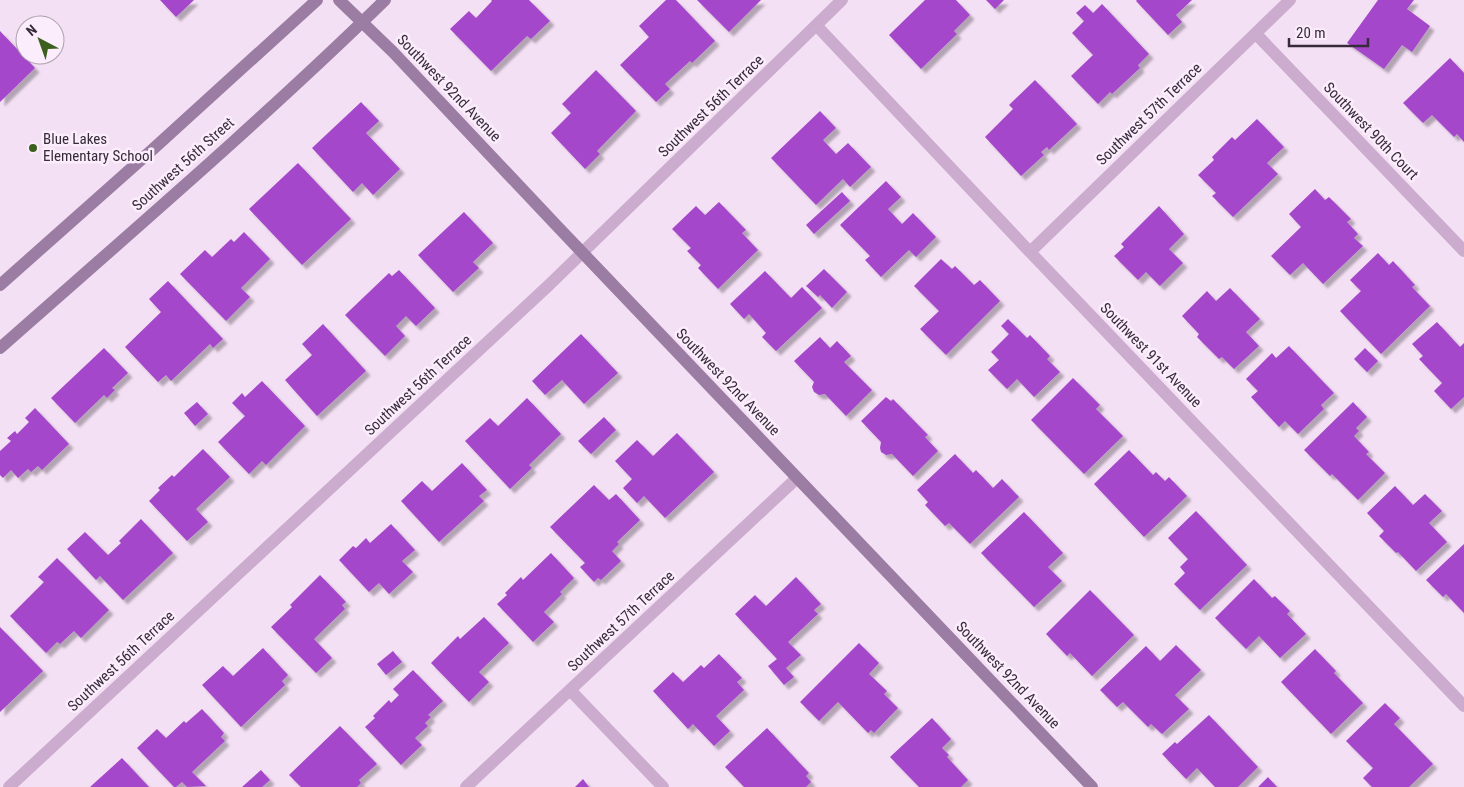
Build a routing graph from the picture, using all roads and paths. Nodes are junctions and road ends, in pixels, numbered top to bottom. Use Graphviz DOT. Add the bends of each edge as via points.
graph roads {
  1 [pos="317,0"];
  2 [pos="339,0"];
  3 [pos="385,0"];
  4 [pos="842,0"];
  5 [pos="1290,0"];
  6 [pos="362,23"];
  7 [pos="816,26"];
  8 [pos="1256,34"];
  9 [pos="1464,251"];
  10 [pos="582,252"];
  11 [pos="1030,252"];
  12 [pos="0,285"];
  13 [pos="0,348"];
  14 [pos="797,478"];
  15 [pos="571,691"];
  16 [pos="1464,706"];
  17 [pos="10,787"];
  18 [pos="466,787"];
  19 [pos="663,787"];
  20 [pos="1092,787"];
  1 -- 12 [label="street, Southwest 56th Street"];
  2 -- 6 [label="street, Southwest 92nd Avenue"];
  3 -- 6 [label="street, Southwest 56th Street"];
  4 -- 7 [label="street, Southwest 56th Terrace"];
  5 -- 8 [label="street, Southwest 57th Terrace"];
  6 -- 10 [label="street, Southwest 92nd Avenue"];
  6 -- 13 [label="street, Southwest 56th Street"];
  7 -- 10 [label="street, Southwest 56th Terrace"];
  7 -- 11 [label="street, Southwest 91st Avenue"];
  8 -- 9 [label="street, Southwest 90th Court"];
  8 -- 11 [label="street, Southwest 57th Terrace"];
  10 -- 14 [label="street, Southwest 92nd Avenue"];
  10 -- 17 [label="street, Southwest 56th Terrace"];
  11 -- 16 [label="street, Southwest 91st Avenue"];
  14 -- 15 [label="street, Southwest 57th Terrace"];
  14 -- 20 [label="street, Southwest 92nd Avenue"];
  15 -- 18 [label="street, Southwest 57th Terrace"];
  15 -- 19 [label="street"];
}
